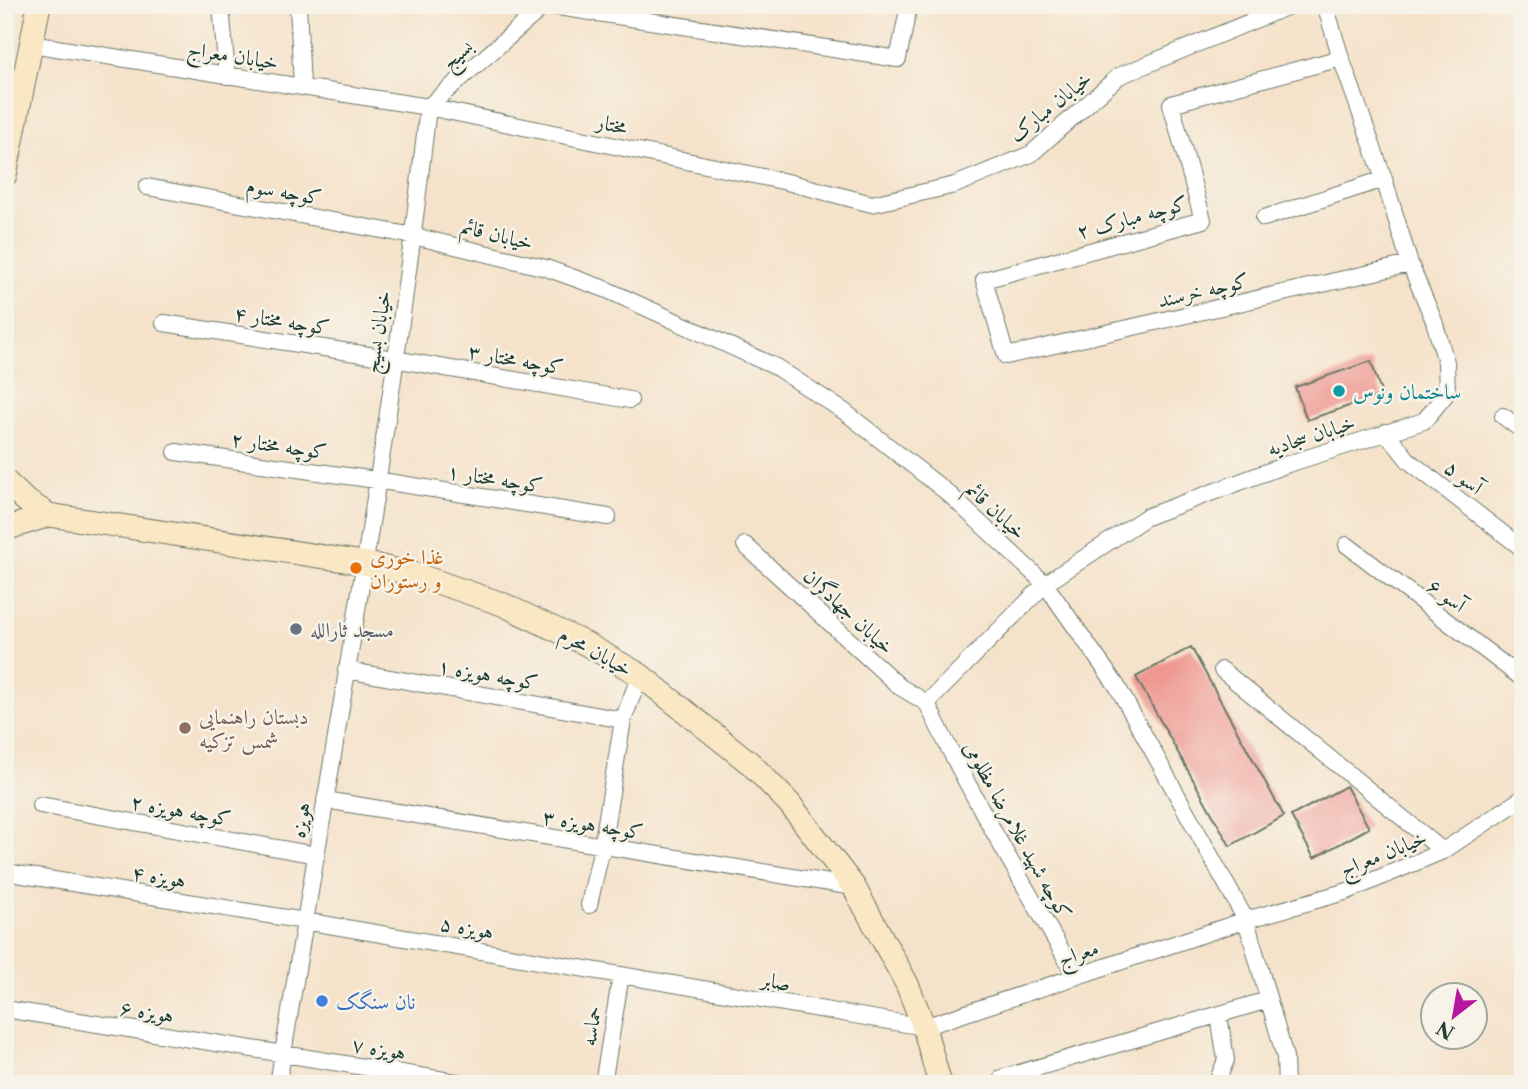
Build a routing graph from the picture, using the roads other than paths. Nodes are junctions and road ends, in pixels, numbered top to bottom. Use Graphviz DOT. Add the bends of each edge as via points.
graph roads {
  1 [pos="39,5"];
  2 [pos="221,5"];
  3 [pos="298,5"];
  4 [pos="545,5"];
  5 [pos="909,5"];
  6 [pos="1291,5"];
  7 [pos="1325,5"];
  8 [pos="31,44"];
  9 [pos="1341,58"];
  10 [pos="227,76"];
  11 [pos="302,87"];
  12 [pos="428,107"];
  13 [pos="5,175"];
  14 [pos="1384,179"];
  15 [pos="787,182"];
  16 [pos="147,187"];
  17 [pos="1264,218"];
  18 [pos="414,236"];
  19 [pos="1410,264"];
  20 [pos="164,323"];
  21 [pos="1006,356"];
  22 [pos="394,359"];
  23 [pos="630,400"];
  24 [pos="1503,416"];
  25 [pos="1523,430"];
  26 [pos="1386,432"];
  27 [pos="176,452"];
  28 [pos="376,480"];
  29 [pos="5,481"];
  30 [pos="49,515"];
  31 [pos="608,517"];
  32 [pos="5,529"];
  33 [pos="746,545"];
  34 [pos="1346,545"];
  35 [pos="1523,549"];
  36 [pos="364,564"];
  37 [pos="1045,584"];
  38 [pos="346,670"];
  39 [pos="1222,670"];
  40 [pos="640,676"];
  41 [pos="1523,679"];
  42 [pos="927,703"];
  43 [pos="623,720"];
  44 [pos="1523,798"];
  45 [pos="325,800"];
  46 [pos="40,806"];
  47 [pos="603,847"];
  48 [pos="1443,851"];
  49 [pos="316,855"];
  50 [pos="5,872"];
  51 [pos="854,887"];
  52 [pos="589,905"];
  53 [pos="1246,920"];
  54 [pos="305,921"];
  55 [pos="621,975"];
  56 [pos="1076,976"];
  57 [pos="1268,1000"];
  58 [pos="5,1009"];
  59 [pos="1219,1016"];
  60 [pos="924,1027"];
  61 [pos="283,1054"];
  62 [pos="1002,1078"];
  63 [pos="278,1084"];
  64 [pos="469,1084"];
  65 [pos="603,1084"];
  66 [pos="940,1084"];
  67 [pos="1216,1084"];
  68 [pos="1286,1084"];
  1 -- 8 [label="street"];
  2 -- 10 [label="street"];
  3 -- 11 [label="street"];
  4 -- 5 [label="street" via="898,59"];
  4 -- 12 [label="street, بسیج"];
  6 -- 15 [label="street, خیابان مبارک" via="1119,76 1031,154 955,185 872,204"];
  7 -- 9 [label="street, خیابان سجادیه"];
  8 -- 10 [label="street, خیابان معراج"];
  8 -- 13 [label="street"];
  9 -- 14 [label="street, خیابان سجادیه"];
  9 -- 21 [label="street, کوچه مبارک ۲" via="1171,104 1203,220 984,280"];
  10 -- 11 [label="street, خیابان معراج"];
  11 -- 12 [label="street, خیابان معراج"];
  12 -- 15 [label="street, مختار"];
  12 -- 18 [label="street, خیابان بسیج"];
  14 -- 17 [label="street"];
  14 -- 19 [label="street, خیابان سجادیه"];
  16 -- 18 [label="street, کوچه سوم"];
  18 -- 22 [label="street, خیابان بسیج"];
  18 -- 37 [label="street, خیابان قائم" via="546,268 605,289 776,367 845,412 948,495"];
  19 -- 21 [label="street, کوچه خرسند"];
  19 -- 26 [label="street, خیابان سجادیه" via="1446,362 1447,393 1424,421"];
  20 -- 22 [label="street, کوچه مختار ۴"];
  22 -- 23 [label="street, کوچه مختار ۳"];
  22 -- 28 [label="street, خیابان بسیج"];
  24 -- 25 [label="street"];
  26 -- 35 [label="street, آسو ۵" via="1409,461"];
  26 -- 37 [label="street, خیابان سجادیه" via="1146,517"];
  27 -- 28 [label="street, کوچه مختار ۲"];
  28 -- 31 [label="street, کوچه مختار ۱"];
  28 -- 36 [label="street, خیابان بسیج"];
  29 -- 30 [label="street"];
  30 -- 32 [label="street"];
  30 -- 36 [label="street, خیابان محرم"];
  33 -- 42 [label="street, خیابان جهادگران" via="900,687"];
  34 -- 41 [label="street, آسو ۶"];
  36 -- 38 [label="street, هویزه"];
  36 -- 40 [label="street, خیابان محرم" via="417,575 502,604"];
  37 -- 42 [label="street, خیابان سجادیه"];
  37 -- 53 [label="street, خیابان قائم" via="1117,686"];
  38 -- 43 [label="street, کوچه هویزه ۱"];
  38 -- 45 [label="street, هویزه"];
  39 -- 48 [label="street"];
  40 -- 43 [label="street"];
  40 -- 51 [label="street, خیابان محرم" via="751,764 789,803"];
  42 -- 56 [label="street, کوچه شهید غلامرضا مظلومی" via="951,755"];
  43 -- 47 [label="street"];
  44 -- 48 [label="street, خیابان معراج"];
  45 -- 47 [label="street, کوچه هویزه ۳"];
  45 -- 49 [label="street, هویزه"];
  46 -- 49 [label="street, کوچه هویزه ۲"];
  47 -- 51 [label="street, کوچه هویزه ۳"];
  47 -- 52 [label="street"];
  48 -- 53 [label="street, خیابان معراج" via="1348,891"];
  49 -- 54 [label="street, هویزه"];
  50 -- 54 [label="street, هویزه ۴"];
  51 -- 60 [label="street, خیابان محرم" via="907,984"];
  53 -- 56 [label="street, معراج"];
  53 -- 57 [label="street, خیابان قائم"];
  54 -- 55 [label="street, هویزه ۵"];
  54 -- 61 [label="street, هویزه"];
  55 -- 60 [label="street, صابر"];
  55 -- 65 [label="street, حماسه"];
  56 -- 60 [label="street, معراج"];
  57 -- 59 [label="street"];
  57 -- 68 [label="street, خیابان قائم" via="1284,1057"];
  58 -- 61 [label="street, هویزه ۶"];
  59 -- 62 [label="street"];
  59 -- 67 [label="street" via="1226,1060"];
  60 -- 66 [label="street, خیابان محرم"];
  61 -- 63 [label="street, هویزه"];
  61 -- 64 [label="street, هویزه ۷"];
}
